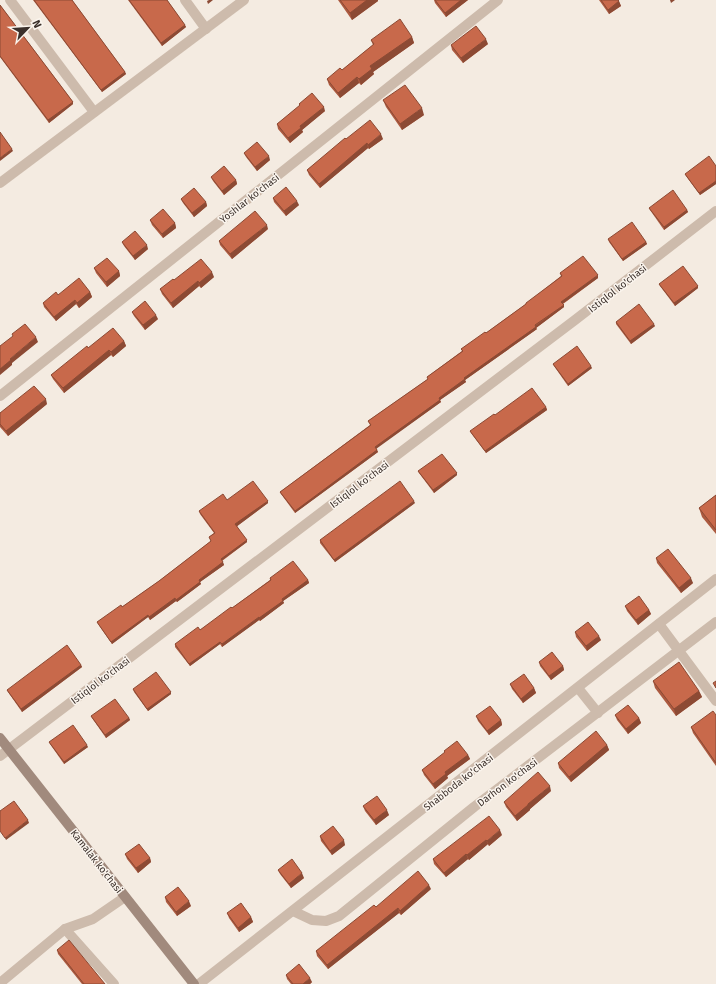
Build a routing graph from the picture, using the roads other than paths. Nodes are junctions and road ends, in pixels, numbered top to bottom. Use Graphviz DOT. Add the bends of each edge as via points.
graph roads {
  1 [pos="10,0"];
  2 [pos="184,0"];
  3 [pos="244,0"];
  4 [pos="498,0"];
  5 [pos="206,29"];
  6 [pos="94,112"];
  7 [pos="0,183"];
  8 [pos="716,211"];
  9 [pos="0,396"];
  10 [pos="716,579"];
  11 [pos="716,622"];
  12 [pos="659,624"];
  13 [pos="679,651"];
  14 [pos="578,688"];
  15 [pos="716,702"];
  16 [pos="598,713"];
  17 [pos="0,738"];
  18 [pos="9,749"];
  19 [pos="0,756"];
  20 [pos="125,897"];
  21 [pos="293,910"];
  22 [pos="65,929"];
  23 [pos="0,983"];
  24 [pos="114,984"];
  25 [pos="194,984"];
  26 [pos="199,984"];
  1 -- 6 [label="street"];
  2 -- 5 [label="street"];
  3 -- 5 [label="street"];
  4 -- 9 [label="street, Yoshlar ko'chasi"];
  5 -- 6 [label="street"];
  6 -- 7 [label="street"];
  8 -- 18 [label="street, Istiqlol ko'chasi"];
  10 -- 12 [label="street, Shabboda ko'chasi"];
  11 -- 13 [label="street, Darhon ko'chasi"];
  12 -- 13 [label="street"];
  12 -- 14 [label="street, Shabboda ko'chasi"];
  13 -- 15 [label="street"];
  13 -- 16 [label="street, Darhon ko'chasi"];
  14 -- 16 [label="street"];
  14 -- 21 [label="street, Shabboda ko'chasi"];
  16 -- 21 [label="street, Darhon ko'chasi" via="480,802 339,916 326,921 312,920"];
  17 -- 18 [label="main road, Kamalak ko'chasi"];
  18 -- 19 [label="street, Istiqlol ko'chasi"];
  18 -- 20 [label="main road, Kamalak ko'chasi"];
  20 -- 22 [label="street" via="93,919"];
  20 -- 25 [label="main road, Kamalak ko'chasi"];
  21 -- 26 [label="street, Shabboda ko'chasi"];
  22 -- 23 [label="street"];
  22 -- 24 [label="street"];
}
